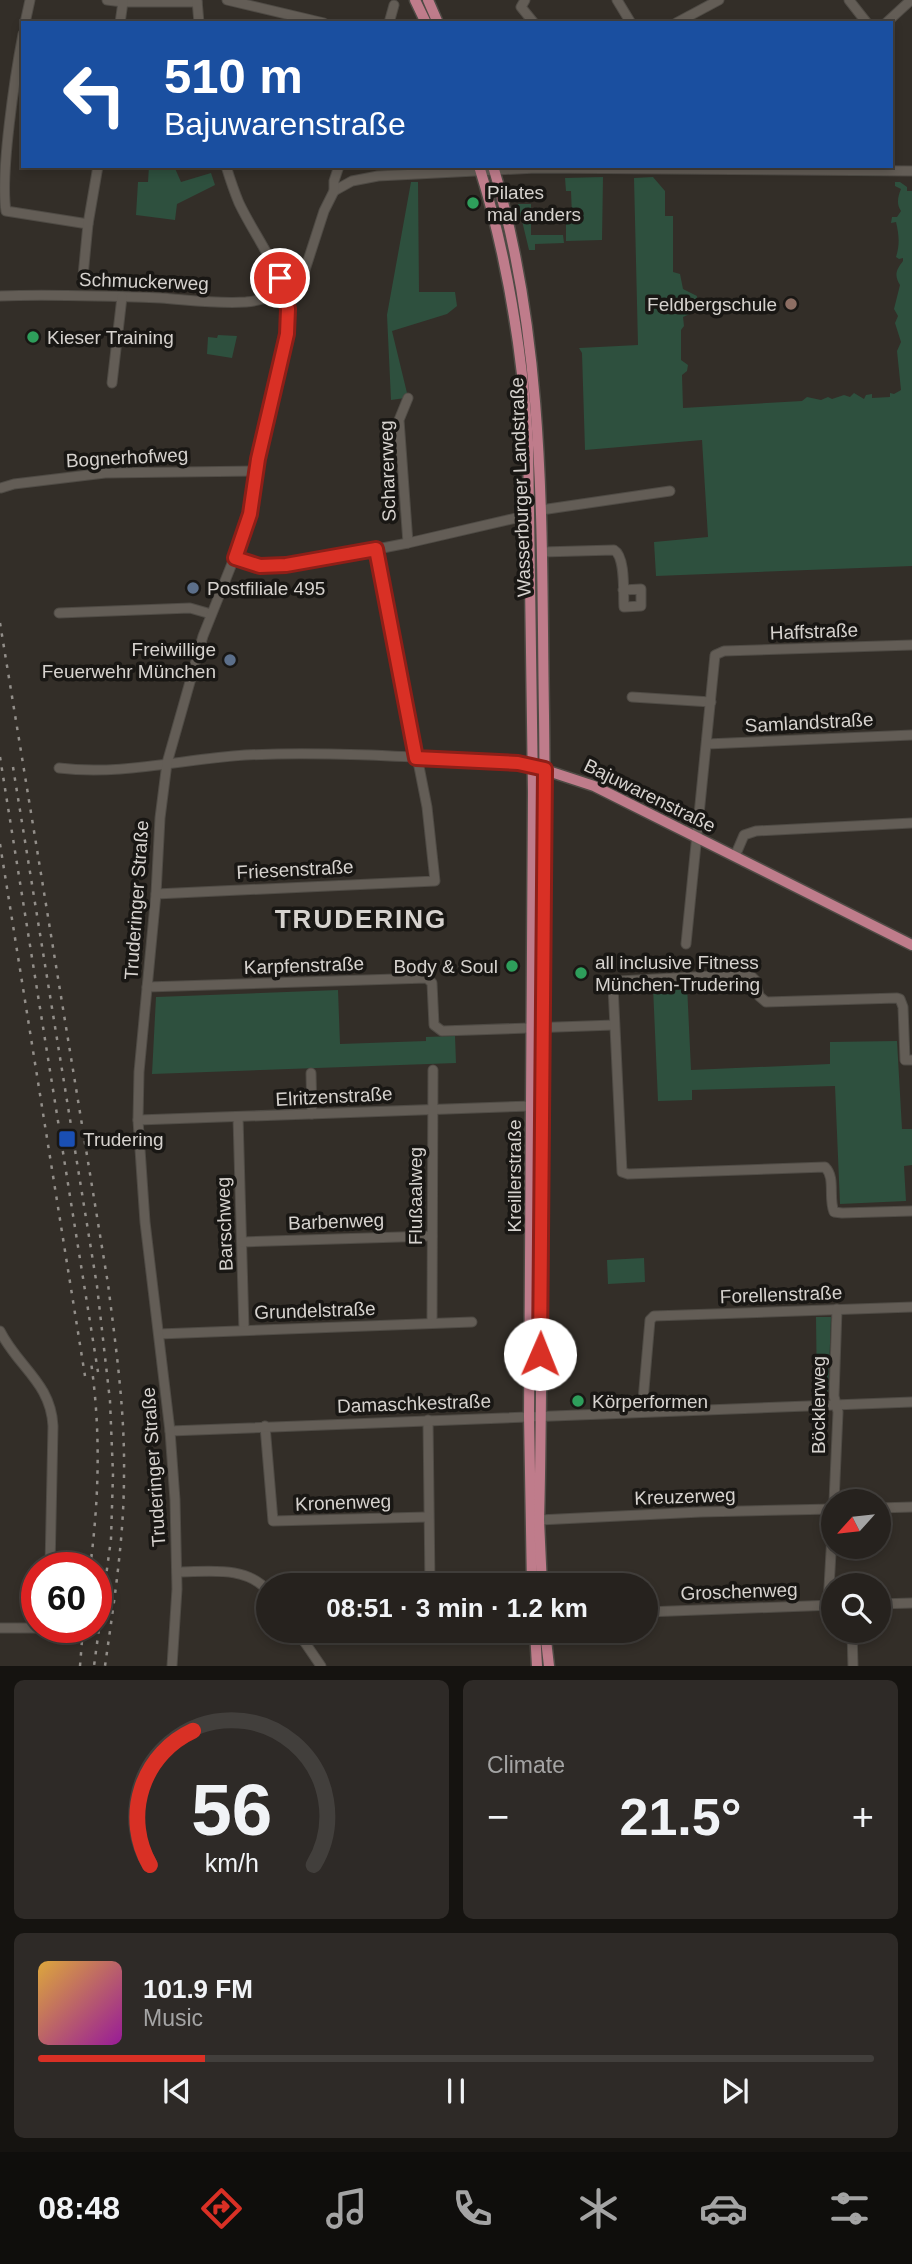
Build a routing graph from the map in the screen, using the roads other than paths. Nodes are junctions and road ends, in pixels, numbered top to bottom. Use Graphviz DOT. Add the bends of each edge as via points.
graph roads {
  1 [pos="30,0"];
  2 [pos="107,0"];
  3 [pos="227,0"];
  4 [pos="415,0"];
  5 [pos="428,0"];
  6 [pos="617,0"];
  7 [pos="719,0"];
  8 [pos="849,0"];
  9 [pos="911,0"];
  10 [pos="197,1"];
  11 [pos="123,2"];
  12 [pos="523,4"];
  13 [pos="394,5"];
  14 [pos="25,21"];
  15 [pos="120,21"];
  16 [pos="199,21"];
  17 [pos="316,21"];
  18 [pos="390,21"];
  19 [pos="425,21"];
  20 [pos="437,21"];
  21 [pos="533,21"];
  22 [pos="630,21"];
  23 [pos="680,21"];
  24 [pos="865,21"];
  25 [pos="888,21"];
  26 [pos="21,44"];
  27 [pos="97,168"];
  28 [pos="227,168"];
  29 [pos="338,168"];
  30 [pos="480,168"];
  31 [pos="494,168"];
  32 [pos="600,168"];
  33 [pos="679,168"];
  34 [pos="702,168"];
  35 [pos="912,172"];
  36 [pos="334,191"];
  37 [pos="88,224"];
  38 [pos="83,276"];
  39 [pos="284,290"];
  40 [pos="0,296"];
  41 [pos="122,297"];
  42 [pos="112,383"];
  43 [pos="408,398"];
  44 [pos="256,471"];
  45 [pos="1,488"];
  46 [pos="670,491"];
  47 [pos="541,510"];
  48 [pos="529,515"];
  49 [pos="408,543"];
  50 [pos="376,549"];
  51 [pos="542,552"];
  52 [pos="235,558"];
  53 [pos="623,590"];
  54 [pos="59,613"];
  55 [pos="211,614"];
  56 [pos="912,645"];
  57 [pos="632,697"];
  58 [pos="711,702"];
  59 [pos="912,735"];
  60 [pos="707,744"];
  61 [pos="416,758"];
  62 [pos="167,763"];
  63 [pos="532,766"];
  64 [pos="59,768"];
  65 [pos="545,769"];
  66 [pos="912,823"];
  67 [pos="696,836"];
  68 [pos="735,856"];
  69 [pos="156,894"];
  70 [pos="686,944"];
  71 [pos="912,944"];
  72 [pos="147,987"];
  73 [pos="614,1025"];
  74 [pos="538,1028"];
  75 [pos="912,1060"];
  76 [pos="433,1070"];
  77 [pos="311,1073"];
  78 [pos="532,1106"];
  79 [pos="432,1109"];
  80 [pos="312,1114"];
  81 [pos="238,1117"];
  82 [pos="138,1120"];
  83 [pos="912,1211"];
  84 [pos="432,1236"];
  85 [pos="242,1242"];
  86 [pos="912,1307"];
  87 [pos="837,1309"];
  88 [pos="472,1322"];
  89 [pos="432,1323"];
  90 [pos="244,1330"];
  91 [pos="0,1331"];
  92 [pos="159,1334"];
  93 [pos="912,1402"];
  94 [pos="836,1405"];
  95 [pos="642,1412"];
  96 [pos="529,1416"];
  97 [pos="542,1416"];
  98 [pos="428,1420"];
  99 [pos="265,1426"];
  100 [pos="170,1431"];
  101 [pos="835,1489"];
  102 [pos="912,1507"];
  103 [pos="891,1508"];
  104 [pos="821,1509"];
  105 [pos="427,1517"];
  106 [pos="539,1520"];
  107 [pos="50,1552"];
  108 [pos="177,1572"];
  109 [pos="429,1573"];
  110 [pos="532,1573"];
  111 [pos="541,1573"];
  112 [pos="256,1579"];
  113 [pos="912,1603"];
  114 [pos="891,1604"];
  115 [pos="821,1605"];
  116 [pos="658,1612"];
  117 [pos="0,1628"];
  118 [pos="21,1628"];
  119 [pos="306,1643"];
  120 [pos="536,1643"];
  121 [pos="546,1643"];
  122 [pos="852,1643"];
  123 [pos="172,1665"];
  124 [pos="321,1665"];
  125 [pos="537,1665"];
  126 [pos="549,1665"];
  127 [pos="853,1665"];
  1 -- 14 [label="street"];
  2 -- 11 [label="street"];
  3 -- 17 [label="street"];
  4 -- 19 [label="main road"];
  5 -- 20 [label="main road"];
  6 -- 22 [label="street"];
  7 -- 23 [label="street"];
  8 -- 24 [label="street"];
  9 -- 25 [label="street"];
  10 -- 11 [label="street"];
  10 -- 16 [label="street"];
  11 -- 15 [label="street"];
  12 -- 21 [label="street"];
  13 -- 18 [label="street"];
  26 -- 37 [label="street" via="4,131 1,173 6,211"];
  27 -- 37 [label="street"];
  28 -- 39 [label="street, Truderinger Straße"];
  29 -- 36 [label="street"];
  30 -- 31 [label="street"];
  30 -- 36 [label="street" via="378,176 352,181"];
  30 -- 48 [label="main road, Wasserburger Landstraße" via="497,228 518,340 527,420"];
  31 -- 32 [label="street"];
  31 -- 47 [label="main road, Wasserburger Landstraße" via="530,339"];
  32 -- 33 [label="street"];
  33 -- 34 [label="street"];
  34 -- 35 [label="street"];
  36 -- 39 [label="street" via="303,276"];
  37 -- 38 [label="street"];
  39 -- 41 [label="street, Schmuckerweg" via="246,302"];
  39 -- 44 [label="street, Truderinger Straße" via="287,334"];
  40 -- 41 [label="street, Schmuckerweg"];
  41 -- 42 [label="street"];
  43 -- 49 [label="street, Scharerweg" via="399,419"];
  44 -- 45 [label="street, Bognerhofweg" via="105,473"];
  44 -- 52 [label="street, Truderinger Straße" via="250,514"];
  46 -- 47 [label="street"];
  47 -- 51 [label="main road, Wasserburger Landstraße"];
  48 -- 49 [label="street"];
  48 -- 63 [label="main road, Wasserburger Landstraße"];
  49 -- 50 [label="street"];
  50 -- 52 [label="street" via="286,565 260,566"];
  50 -- 61 [label="street"];
  51 -- 53 [label="street" via="614,550 622,557"];
  51 -- 65 [label="main road, Wasserburger Landstraße"];
  52 -- 55 [label="street, Truderinger Straße"];
  54 -- 55 [label="street" via="190,608"];
  55 -- 62 [label="street, Truderinger Straße"];
  56 -- 58 [label="street, Haffstraße" via="718,652 713,660"];
  57 -- 58 [label="street"];
  58 -- 60 [label="street"];
  59 -- 60 [label="street, Samlandstraße"];
  60 -- 67 [label="street"];
  61 -- 62 [label="street, Bajuwarenstraße" via="280,754"];
  61 -- 63 [label="street, Bajuwarenstraße"];
  61 -- 69 [label="street, Friesenstraße" via="431,831 435,881"];
  62 -- 64 [label="street, Bajuwarenstraße" via="88,771"];
  62 -- 69 [label="street, Truderinger Straße"];
  63 -- 65 [label="main road, Bajuwarenstraße"];
  63 -- 74 [label="main road, Kreillerstraße"];
  65 -- 67 [label="main road, Bajuwarenstraße" via="583,781"];
  65 -- 74 [label="main road, Kreillerstraße"];
  66 -- 68 [label="street" via="755,831 744,835"];
  67 -- 68 [label="main road, Bajuwarenstraße"];
  67 -- 70 [label="street"];
  68 -- 71 [label="main road, Bajuwarenstraße"];
  69 -- 72 [label="street, Truderinger Straße"];
  72 -- 74 [label="street, Karpfenstraße" via="427,978 432,983 437,1029"];
  72 -- 82 [label="street, Truderinger Straße"];
  73 -- 74 [label="street"];
  73 -- 75 [label="street" via="613,986 619,981 749,974 766,1002 900,999 905,1060"];
  73 -- 83 [label="street" via="620,1166 625,1174 825,1167 830,1173 834,1212"];
  74 -- 78 [label="main road, Kreillerstraße"];
  74 -- 97 [label="main road, Kreillerstraße"];
  76 -- 79 [label="street, Flußaalweg"];
  77 -- 80 [label="street"];
  78 -- 79 [label="street, Elritzenstraße"];
  78 -- 96 [label="main road, Kreillerstraße"];
  79 -- 80 [label="street, Elritzenstraße"];
  79 -- 84 [label="street, Flußaalweg"];
  80 -- 81 [label="street, Elritzenstraße"];
  81 -- 82 [label="street, Elritzenstraße"];
  81 -- 85 [label="street, Barschweg"];
  82 -- 92 [label="street, Truderinger Straße"];
  84 -- 85 [label="street, Barbenweg"];
  84 -- 89 [label="street, Flußaalweg"];
  85 -- 90 [label="street, Barschweg"];
  86 -- 87 [label="street, Forellenstraße"];
  87 -- 94 [label="street, Böcklerweg"];
  87 -- 95 [label="street, Forellenstraße" via="652,1317"];
  88 -- 89 [label="street, Grundelstraße"];
  89 -- 90 [label="street, Grundelstraße"];
  90 -- 92 [label="street, Grundelstraße"];
  91 -- 107 [label="street" via="51,1404"];
  92 -- 100 [label="street, Truderinger Straße"];
  93 -- 94 [label="street, Damaschkestraße"];
  94 -- 95 [label="street, Damaschkestraße"];
  94 -- 101 [label="street, Böcklerweg"];
  95 -- 97 [label="street, Damaschkestraße"];
  96 -- 97 [label="street, Damaschkestraße"];
  96 -- 98 [label="street, Damaschkestraße"];
  96 -- 110 [label="main road, Kreillerstraße"];
  97 -- 106 [label="main road, Kreillerstraße"];
  98 -- 99 [label="street, Damaschkestraße"];
  98 -- 105 [label="street"];
  99 -- 100 [label="street, Damaschkestraße"];
  99 -- 105 [label="street, Kronenweg" via="273,1521"];
  100 -- 108 [label="street, Truderinger Straße"];
  102 -- 103 [label="street"];
  104 -- 106 [label="street, Kreuzerweg"];
  105 -- 109 [label="street"];
  106 -- 111 [label="main road, Kreillerstraße"];
  108 -- 112 [label="street" via="238,1573"];
  108 -- 123 [label="street, Truderinger Straße"];
  113 -- 114 [label="street"];
  115 -- 116 [label="street, Groschenweg"];
  117 -- 118 [label="street"];
  119 -- 124 [label="street"];
  120 -- 125 [label="main road"];
  121 -- 126 [label="main road"];
  122 -- 127 [label="street"];
}
